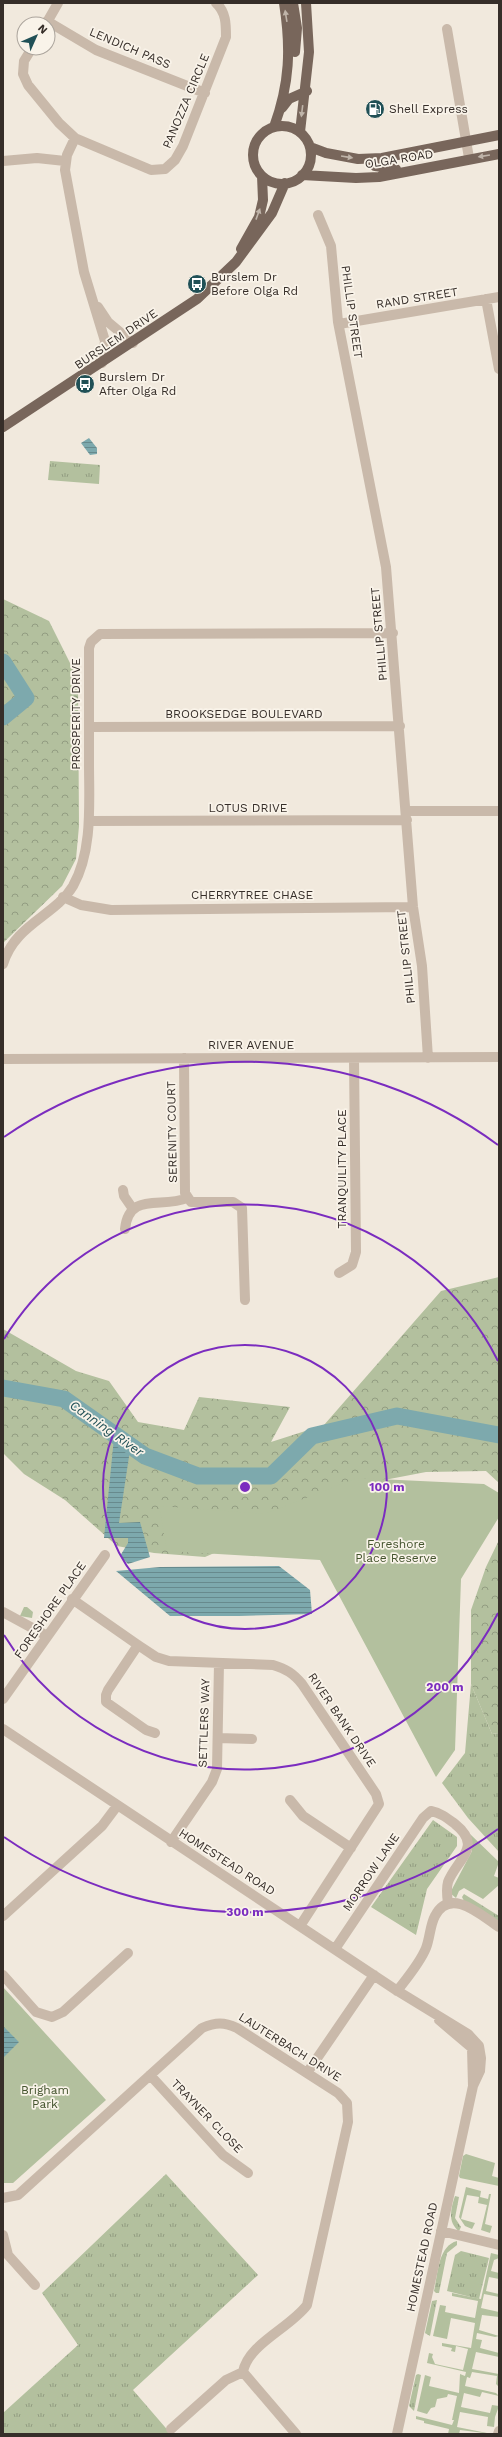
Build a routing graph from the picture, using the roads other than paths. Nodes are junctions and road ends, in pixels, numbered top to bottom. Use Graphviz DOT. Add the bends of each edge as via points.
graph roads {
  1 [pos="58,3"];
  2 [pos="216,3"];
  3 [pos="284,3"];
  4 [pos="293,3"];
  5 [pos="306,3"];
  6 [pos="50,16"];
  7 [pos="56,28"];
  8 [pos="447,29"];
  9 [pos="27,56"];
  10 [pos="289,67"];
  11 [pos="307,91"];
  12 [pos="205,93"];
  13 [pos="280,109"];
  14 [pos="274,127"];
  15 [pos="300,132"];
  16 [pos="499,135"];
  17 [pos="75,138"];
  18 [pos="466,141"];
  19 [pos="310,147"];
  20 [pos="499,154"];
  21 [pos="370,158"];
  22 [pos="469,158"];
  23 [pos="3,161"];
  24 [pos="65,161"];
  25 [pos="432,167"];
  26 [pos="302,175"];
  27 [pos="262,176"];
  28 [pos="286,183"];
  29 [pos="318,215"];
  30 [pos="236,262"];
  31 [pos="91,297"];
  32 [pos="499,297"];
  33 [pos="486,299"];
  34 [pos="339,324"];
  35 [pos="133,343"];
  36 [pos="102,363"];
  37 [pos="499,369"];
  38 [pos="3,427"];
  39 [pos="393,633"];
  40 [pos="400,726"];
  41 [pos="89,727"];
  42 [pos="499,810"];
  43 [pos="406,816"];
  44 [pos="89,821"];
  45 [pos="71,889"];
  46 [pos="63,897"];
  47 [pos="91,906"];
  48 [pos="413,907"];
  49 [pos="3,964"];
  50 [pos="499,1057"];
  51 [pos="184,1058"];
  52 [pos="354,1058"];
  53 [pos="428,1058"];
  54 [pos="3,1059"];
  55 [pos="123,1190"];
  56 [pos="187,1198"];
  57 [pos="133,1209"];
  58 [pos="125,1229"];
  59 [pos="339,1273"];
  60 [pos="245,1300"];
  61 [pos="105,1555"];
  62 [pos="72,1599"];
  63 [pos="3,1612"];
  64 [pos="47,1636"];
  65 [pos="138,1645"];
  66 [pos="219,1664"];
  67 [pos="3,1699"];
  68 [pos="3,1729"];
  69 [pos="155,1733"];
  70 [pos="218,1738"];
  71 [pos="252,1739"];
  72 [pos="290,1800"];
  73 [pos="117,1806"];
  74 [pos="172,1842"];
  75 [pos="351,1848"];
  76 [pos="448,1903"];
  77 [pos="3,1916"];
  78 [pos="300,1926"];
  79 [pos="499,1927"];
  80 [pos="335,1949"];
  81 [pos="128,1953"];
  82 [pos="3,1975"];
  83 [pos="374,1975"];
  84 [pos="397,1991"];
  85 [pos="307,2073"];
  86 [pos="150,2075"];
  87 [pos="248,2173"];
  88 [pos="3,2198"];
  89 [pos="441,2231"];
  90 [pos="3,2235"];
  91 [pos="499,2244"];
  92 [pos="35,2285"];
  93 [pos="243,2372"];
  94 [pos="171,2429"];
  95 [pos="499,2431"];
  96 [pos="296,2434"];
  97 [pos="397,2434"];
  98 [pos="498,2434"];
  1 -- 6 [label="street"];
  2 -- 12 [label="street, PANOZZA CIRCLE" via="222,8 226,20 226,37"];
  10 -- 3 [label="main road, one-way" via="289,37"];
  4 -- 10 [label="main road" via="297,28 296,49"];
  5 -- 11 [label="main road" via="309,52"];
  7 -- 12 [label="street, LENDICH PASS" via="96,50"];
  8 -- 18 [label="street"];
  9 -- 17 [label="street, PANOZZA CIRCLE" via="23,74 28,86"];
  10 -- 13 [label="main road"];
  11 -- 13 [label="main road" via="289,99"];
  11 -- 15 [label="main road, one-way"];
  12 -- 17 [label="street, PANOZZA CIRCLE" via="183,146 175,160 165,169 151,170"];
  13 -- 14 [label="main road"];
  14 -- 15 [label="main road" via="292,128"];
  14 -- 27 [label="main road, BURSLEM DRIVE" via="260,136 253,152 255,165"];
  15 -- 19 [label="main road"];
  16 -- 18 [label="main road, OLGA ROAD"];
  17 -- 24 [label="street"];
  18 -- 21 [label="main road, OLGA ROAD" via="382,158"];
  18 -- 22 [label="street"];
  19 -- 21 [label="main road, OLGA ROAD, one-way" via="337,156"];
  19 -- 26 [label="main road" via="310,162"];
  20 -- 22 [label="main road, OLGA ROAD, one-way"];
  21 -- 25 [label="main road" via="371,163 382,169"];
  22 -- 25 [label="main road, OLGA ROAD"];
  23 -- 24 [label="street" via="37,158"];
  24 -- 31 [label="street" via="66,180"];
  25 -- 26 [label="main road, OLGA ROAD" via="379,177"];
  26 -- 28 [label="main road"];
  27 -- 28 [label="main road" via="277,183"];
  30 -- 27 [label="main road, BURSLEM DRIVE, one-way" via="244,240 259,217 263,200"];
  28 -- 30 [label="main road, BURSLEM DRIVE" via="272,213"];
  29 -- 34 [label="street, PHILLIP STREET" via="331,246"];
  30 -- 35 [label="main road, BURSLEM DRIVE" via="197,299"];
  31 -- 35 [label="street" via="108,322"];
  31 -- 36 [label="street" via="105,342"];
  32 -- 33 [label="street, RAND STREET"];
  33 -- 34 [label="street, RAND STREET"];
  33 -- 37 [label="street"];
  34 -- 39 [label="street, PHILLIP STREET" via="386,566"];
  35 -- 36 [label="main road, BURSLEM DRIVE"];
  36 -- 38 [label="main road, BURSLEM DRIVE"];
  39 -- 40 [label="street, PHILLIP STREET"];
  39 -- 41 [label="street, PROSPERITY DRIVE" via="100,634 91,642 89,648"];
  40 -- 41 [label="street, BROOKSEDGE BOULEVARD"];
  40 -- 43 [label="street, PHILLIP STREET"];
  41 -- 44 [label="street, PROSPERITY DRIVE"];
  42 -- 43 [label="street, LOTUS DRIVE"];
  43 -- 44 [label="street, LOTUS DRIVE"];
  43 -- 48 [label="street, PHILLIP STREET"];
  44 -- 45 [label="street, PROSPERITY DRIVE" via="82,866"];
  45 -- 46 [label="street, PROSPERITY DRIVE"];
  45 -- 47 [label="street, CHERRYTREE CHASE"];
  46 -- 47 [label="street, CHERRYTREE CHASE" via="81,905"];
  46 -- 49 [label="street, PROSPERITY DRIVE" via="22,932 6,953"];
  47 -- 48 [label="street, CHERRYTREE CHASE" via="111,910"];
  48 -- 53 [label="street, PHILLIP STREET" via="422,966"];
  50 -- 53 [label="street, RIVER AVENUE"];
  51 -- 52 [label="street, RIVER AVENUE"];
  51 -- 54 [label="street, RIVER AVENUE"];
  51 -- 56 [label="street, SERENITY COURT"];
  52 -- 53 [label="street, RIVER AVENUE"];
  52 -- 59 [label="street, TRANQUILITY PLACE" via="356,1252 352,1265"];
  55 -- 57 [label="street"];
  56 -- 57 [label="street" via="174,1203 142,1203"];
  56 -- 60 [label="street, SERENITY COURT" via="196,1203 233,1202 242,1208"];
  57 -- 58 [label="street" via="126,1221"];
  61 -- 62 [label="street, FORESHORE PLACE"];
  62 -- 64 [label="street, FORESHORE PLACE"];
  62 -- 65 [label="street, RIVER BANK DRIVE"];
  63 -- 64 [label="street"];
  64 -- 67 [label="street, FORESHORE PLACE"];
  65 -- 66 [label="street, RIVER BANK DRIVE" via="156,1657 169,1661"];
  65 -- 69 [label="street" via="108,1690 106,1702 146,1730"];
  66 -- 70 [label="street, SETTLERS WAY"];
  66 -- 75 [label="street, RIVER BANK DRIVE" via="278,1666 294,1674 302,1684 376,1794 379,1804"];
  68 -- 73 [label="street, HOMESTEAD ROAD"];
  70 -- 71 [label="street"];
  70 -- 74 [label="street, SETTLERS WAY" via="215,1775"];
  72 -- 75 [label="street" via="303,1816"];
  73 -- 74 [label="street, HOMESTEAD ROAD"];
  73 -- 77 [label="street" via="102,1826"];
  74 -- 78 [label="street, HOMESTEAD ROAD"];
  75 -- 78 [label="street, RIVER BANK DRIVE"];
  76 -- 79 [label="street" via="467,1906"];
  76 -- 80 [label="street, MORROW LANE" via="449,1880 466,1855 468,1841 461,1829 441,1813 431,1811 423,1818"];
  76 -- 84 [label="street" via="440,1908 435,1916 426,1948"];
  78 -- 80 [label="street, HOMESTEAD ROAD"];
  80 -- 83 [label="street, HOMESTEAD ROAD"];
  81 -- 82 [label="street" via="62,2012 52,2017 36,2012"];
  83 -- 84 [label="street, HOMESTEAD ROAD"];
  83 -- 85 [label="street"];
  84 -- 89 [label="street, HOMESTEAD ROAD" via="449,2021 468,2034 479,2046 480,2071 473,2086"];
  85 -- 86 [label="street, LAUTERBACH DRIVE" via="226,2023 212,2023 202,2028"];
  85 -- 93 [label="street, LAUTERBACH DRIVE" via="338,2092 347,2103 348,2122 307,2306 300,2315 251,2354"];
  86 -- 87 [label="street, TRAYNER CLOSE" via="219,2151"];
  86 -- 88 [label="street, LAUTERBACH DRIVE" via="18,2195"];
  89 -- 91 [label="street"];
  89 -- 97 [label="street, HOMESTEAD ROAD"];
  90 -- 92 [label="street" via="8,2256"];
  93 -- 94 [label="street" via="226,2380"];
  93 -- 96 [label="street"];
  95 -- 98 [label="street"];
}
